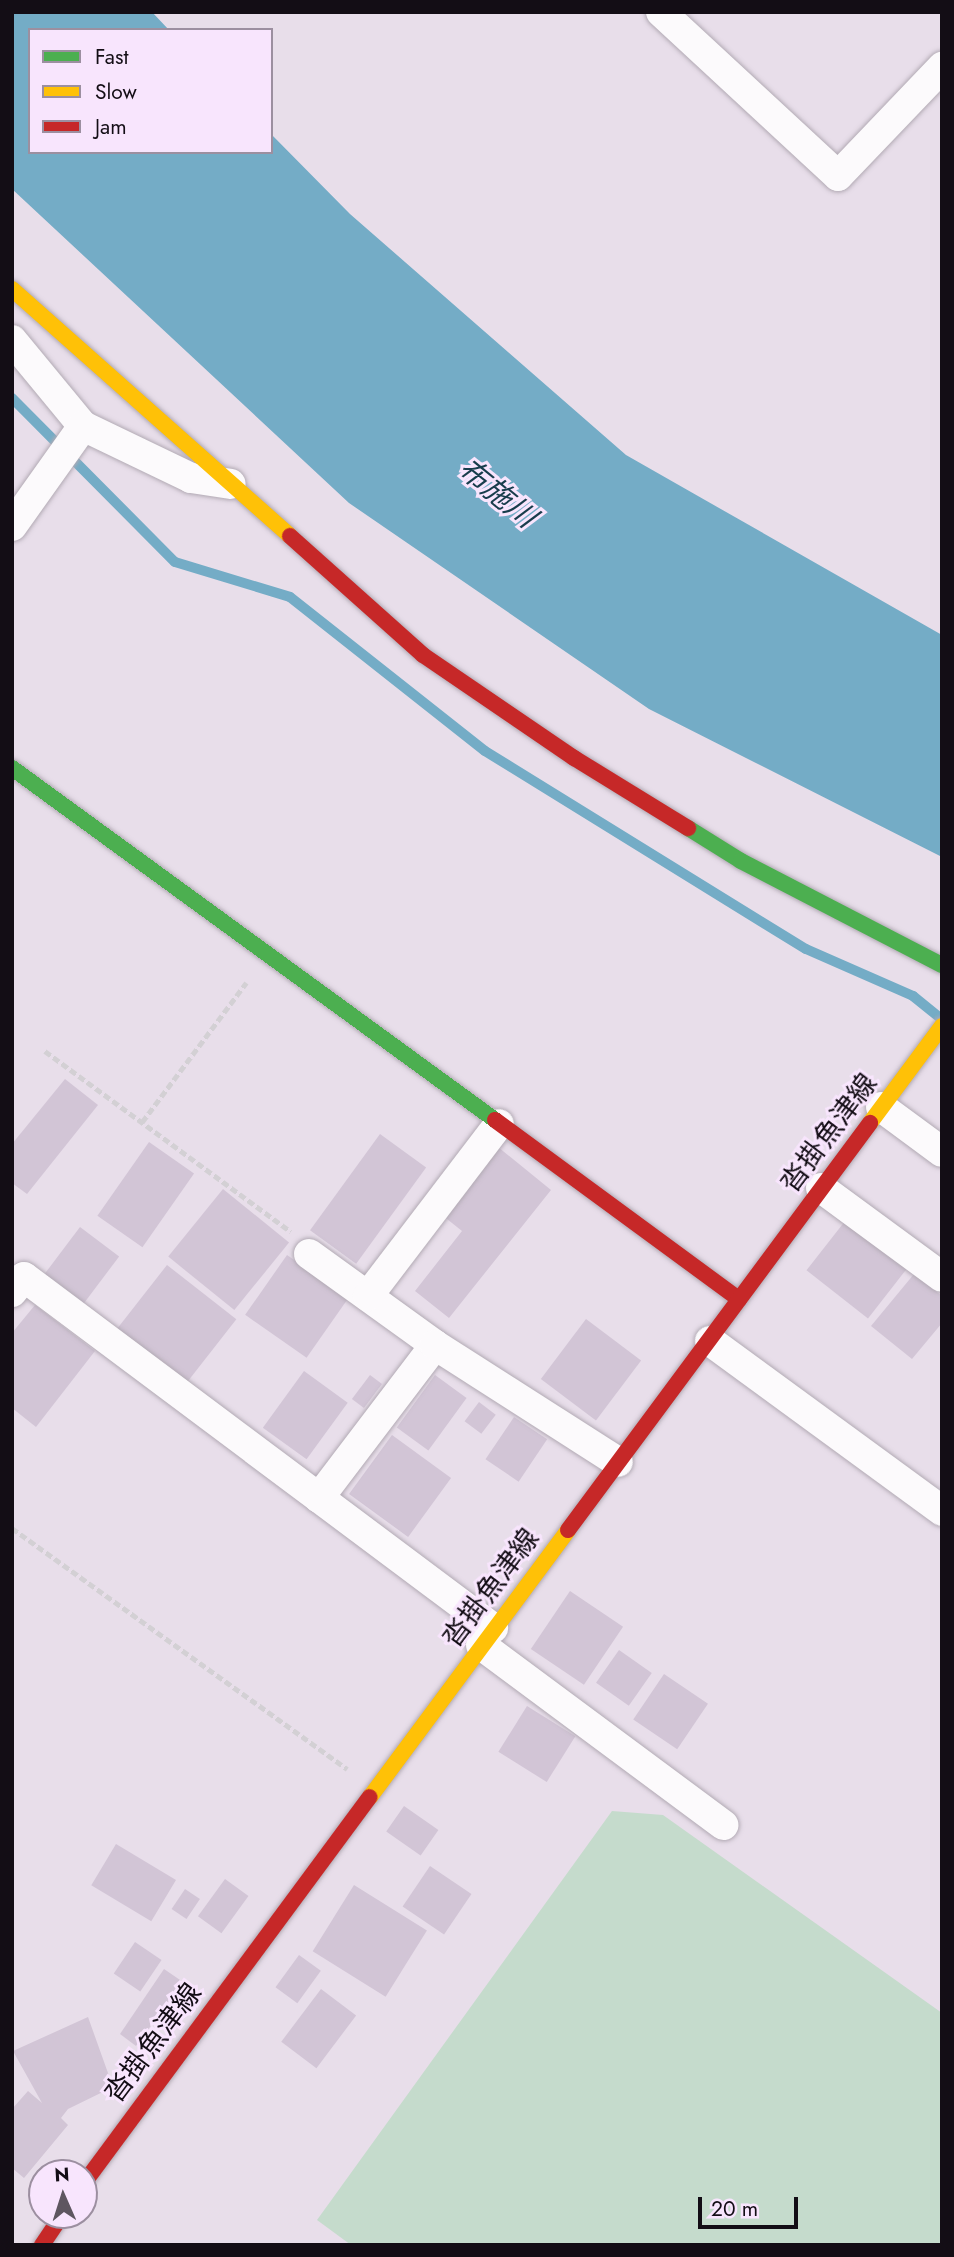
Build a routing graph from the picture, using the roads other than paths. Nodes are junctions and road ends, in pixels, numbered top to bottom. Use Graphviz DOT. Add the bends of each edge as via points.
graph roads {
  1 [pos="661,12"];
  2 [pos="942,67"];
  3 [pos="12,289"];
  4 [pos="12,340"];
  5 [pos="83,426"];
  6 [pos="230,484"];
  7 [pos="12,526"];
  8 [pos="12,768"];
  9 [pos="942,965"];
  10 [pos="942,1026"];
  11 [pos="881,1107"];
  12 [pos="499,1124"];
  13 [pos="942,1152"];
  14 [pos="821,1188"];
  15 [pos="309,1254"];
  16 [pos="942,1277"];
  17 [pos="12,1293"];
  18 [pos="368,1296"];
  19 [pos="739,1299"];
  20 [pos="710,1341"];
  21 [pos="435,1345"];
  22 [pos="618,1462"];
  23 [pos="319,1497"];
  24 [pos="942,1511"];
  25 [pos="487,1636"];
  26 [pos="723,1825"];
  27 [pos="98,2164"];
  28 [pos="52,2229"];
  29 [pos="41,2245"];
  1 -- 2 [label="street" via="838,176"];
  3 -- 6 [label="street"];
  4 -- 5 [label="street"];
  5 -- 6 [label="street" via="191,478"];
  5 -- 7 [label="street"];
  6 -- 9 [label="street" via="424,655 574,758 741,861"];
  8 -- 12 [label="street"];
  10 -- 11 [label="street, 沓掛魚津線"];
  11 -- 13 [label="street"];
  11 -- 14 [label="street, 沓掛魚津線"];
  12 -- 18 [label="street"];
  12 -- 19 [label="street"];
  14 -- 16 [label="street"];
  14 -- 19 [label="street, 沓掛魚津線"];
  15 -- 18 [label="street"];
  17 -- 23 [label="street" via="24,1277"];
  18 -- 21 [label="street"];
  19 -- 20 [label="street, 沓掛魚津線"];
  20 -- 22 [label="street, 沓掛魚津線"];
  20 -- 24 [label="street"];
  21 -- 22 [label="street"];
  21 -- 23 [label="street"];
  22 -- 25 [label="street, 沓掛魚津線"];
  23 -- 25 [label="street"];
  25 -- 26 [label="street"];
  25 -- 27 [label="street, 沓掛魚津線"];
  28 -- 29 [label="street"];
}
